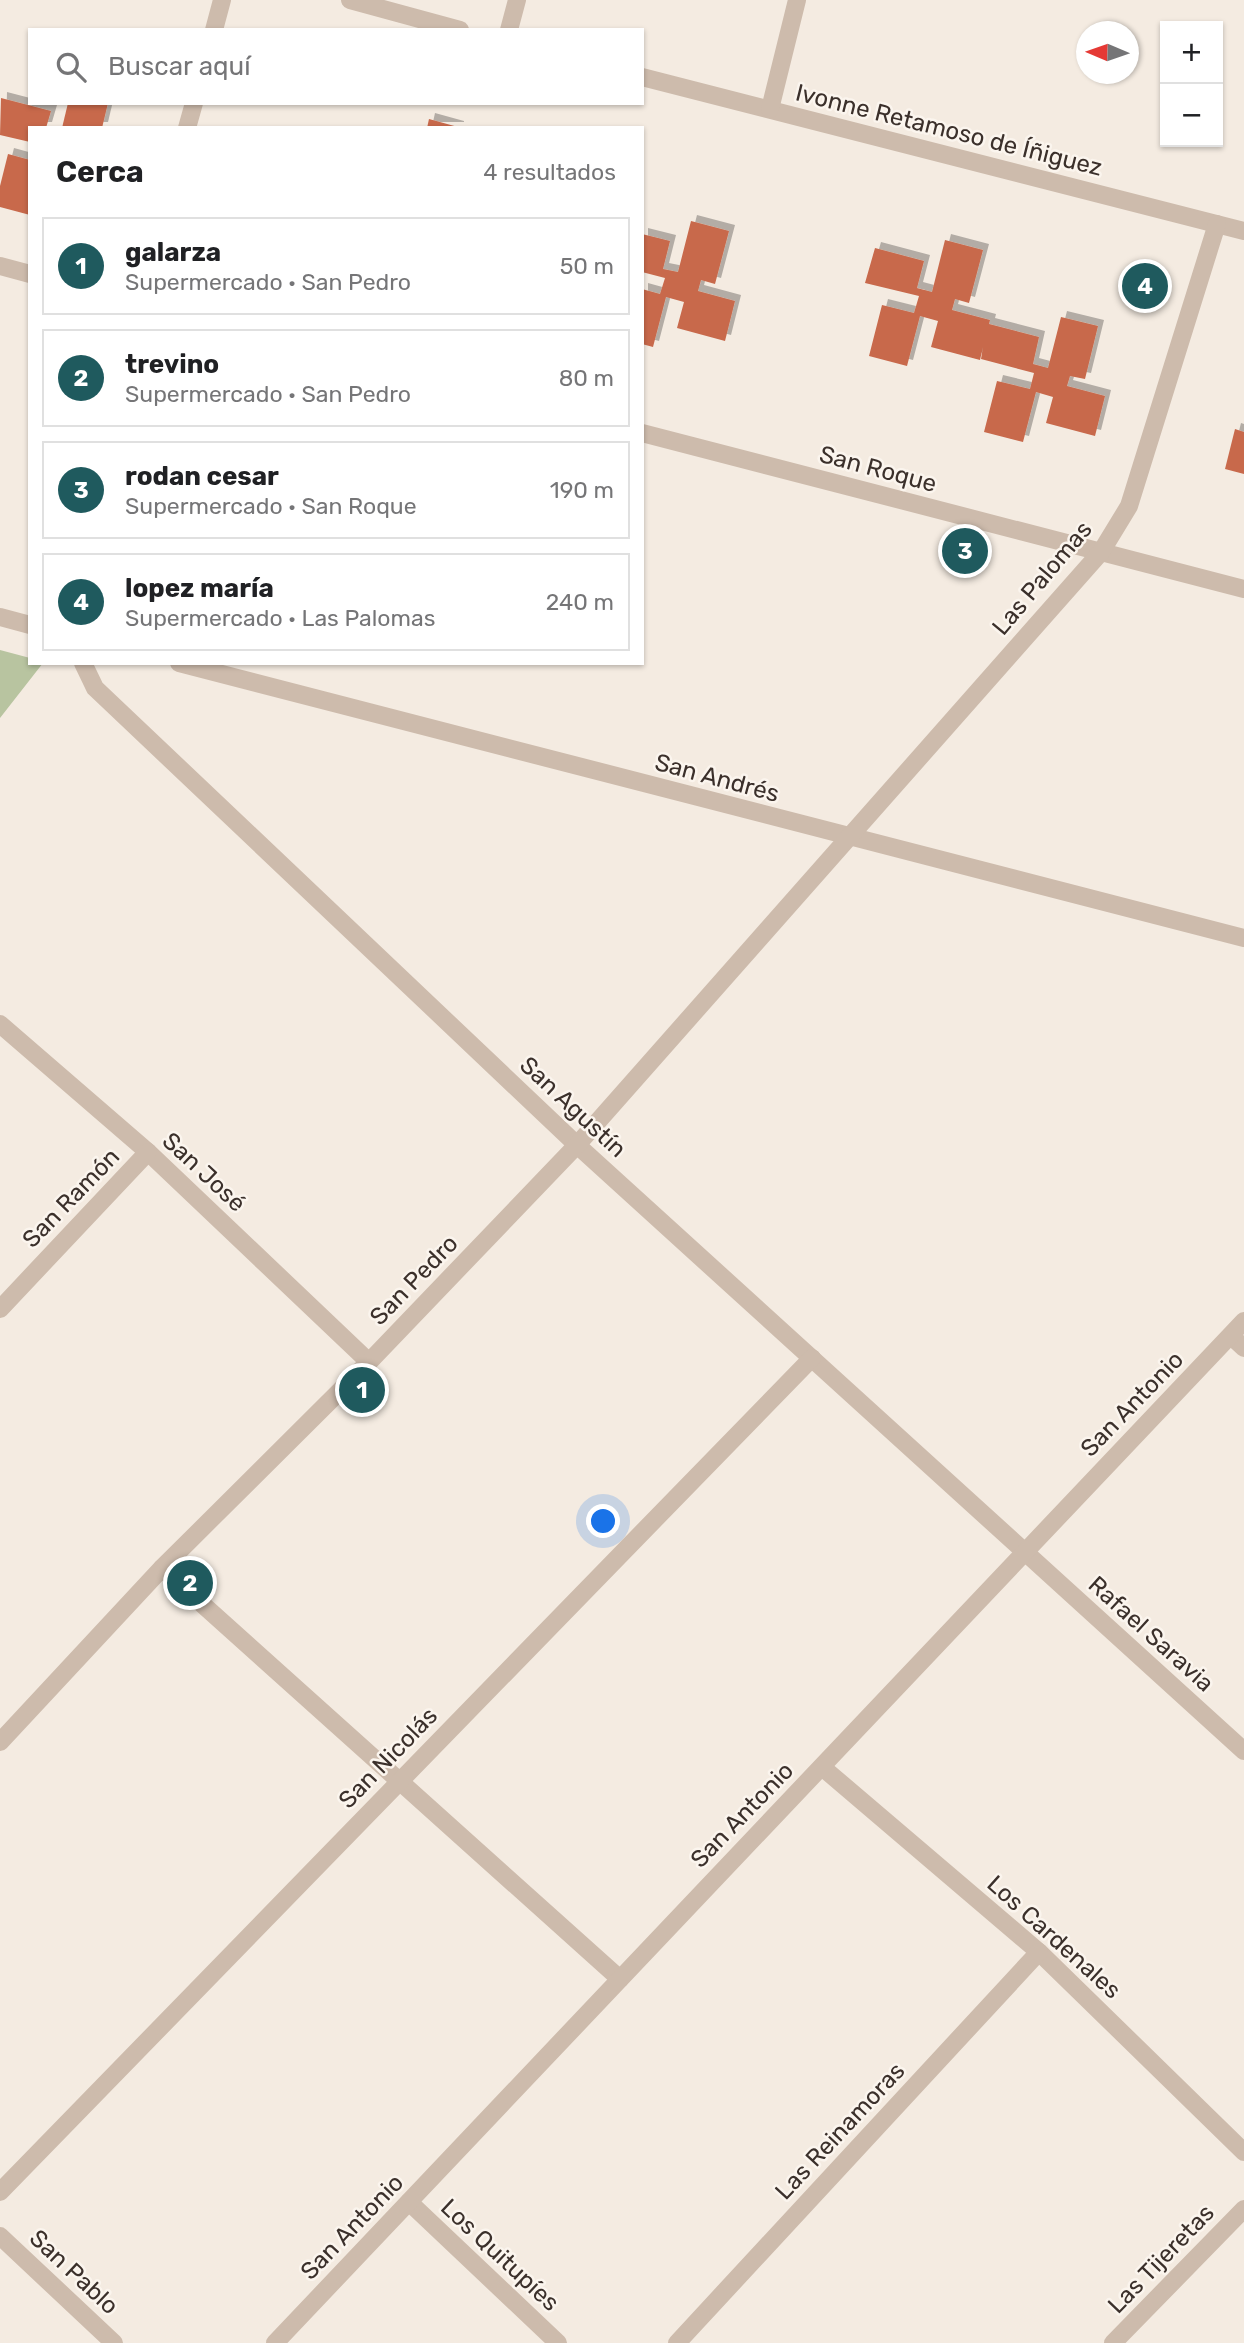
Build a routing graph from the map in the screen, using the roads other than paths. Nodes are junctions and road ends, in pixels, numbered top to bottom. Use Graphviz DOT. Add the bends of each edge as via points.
graph roads {
  1 [pos="222,0"];
  2 [pos="350,0"];
  3 [pos="517,0"];
  4 [pos="797,0"];
  5 [pos="215,28"];
  6 [pos="453,28"];
  7 [pos="510,28"];
  8 [pos="644,78"];
  9 [pos="193,105"];
  10 [pos="770,110"];
  11 [pos="188,126"];
  12 [pos="1217,224"];
  13 [pos="1244,231"];
  14 [pos="0,266"];
  15 [pos="28,273"];
  16 [pos="644,434"];
  17 [pos="1101,552"];
  18 [pos="1244,589"];
  19 [pos="0,617"];
  20 [pos="28,624"];
  21 [pos="84,665"];
  22 [pos="187,665"];
  23 [pos="849,838"];
  24 [pos="1244,938"];
  25 [pos="0,1024"];
  26 [pos="577,1145"];
  27 [pos="149,1152"];
  28 [pos="0,1308"];
  29 [pos="1244,1321"];
  30 [pos="1237,1342"];
  31 [pos="812,1358"];
  32 [pos="369,1362"];
  33 [pos="1025,1553"];
  34 [pos="162,1568"];
  35 [pos="0,1742"];
  36 [pos="1244,1751"];
  37 [pos="822,1767"];
  38 [pos="401,1781"];
  39 [pos="1039,1952"];
  40 [pos="620,1979"];
  41 [pos="1244,2152"];
  42 [pos="0,2192"];
  43 [pos="408,2202"];
  44 [pos="1244,2209"];
  45 [pos="0,2236"];
  46 [pos="114,2343"];
  47 [pos="275,2343"];
  48 [pos="558,2343"];
  49 [pos="677,2343"];
  50 [pos="1113,2343"];
  1 -- 5 [label="street"];
  2 -- 6 [label="street"];
  3 -- 7 [label="street"];
  4 -- 10 [label="street"];
  8 -- 10 [label="street, Ivonne Retamoso de Íñiguez"];
  9 -- 11 [label="street"];
  10 -- 12 [label="street, Ivonne Retamoso de Íñiguez"];
  12 -- 13 [label="street, Ivonne Retamoso de Íñiguez"];
  12 -- 17 [label="street, Las Palomas" via="1129,506"];
  14 -- 15 [label="street"];
  16 -- 17 [label="street, San Roque"];
  17 -- 18 [label="street, San Roque"];
  17 -- 23 [label="street, Las Palomas"];
  19 -- 20 [label="street"];
  21 -- 26 [label="street, San Agustín" via="95,688"];
  22 -- 23 [label="street, San Andrés"];
  23 -- 24 [label="street, San Andrés"];
  23 -- 26 [label="street, San Pedro"];
  25 -- 27 [label="street, San José"];
  26 -- 31 [label="street, San Agustín"];
  26 -- 32 [label="street, San Pedro"];
  27 -- 28 [label="street, San Ramón"];
  27 -- 32 [label="street, San José"];
  29 -- 30 [label="street, San Antonio"];
  30 -- 33 [label="street, San Antonio"];
  31 -- 33 [label="street, San Agustín"];
  31 -- 38 [label="street, San Nicolás"];
  32 -- 34 [label="street, San Pedro"];
  33 -- 36 [label="street, Rafael Saravia"];
  33 -- 37 [label="street, San Antonio"];
  34 -- 35 [label="street, San Pedro"];
  34 -- 38 [label="street"];
  37 -- 39 [label="street, Los Cardenales"];
  37 -- 40 [label="street, San Antonio"];
  38 -- 40 [label="street"];
  38 -- 42 [label="street, San Nicolás"];
  39 -- 41 [label="street, Los Cardenales"];
  39 -- 49 [label="street, Las Reinamoras"];
  40 -- 43 [label="street, San Antonio"];
  43 -- 47 [label="street, San Antonio"];
  43 -- 48 [label="street, Los Quitupíes"];
  44 -- 50 [label="street, Las Tijeretas"];
  45 -- 46 [label="street, San Pablo"];
}
